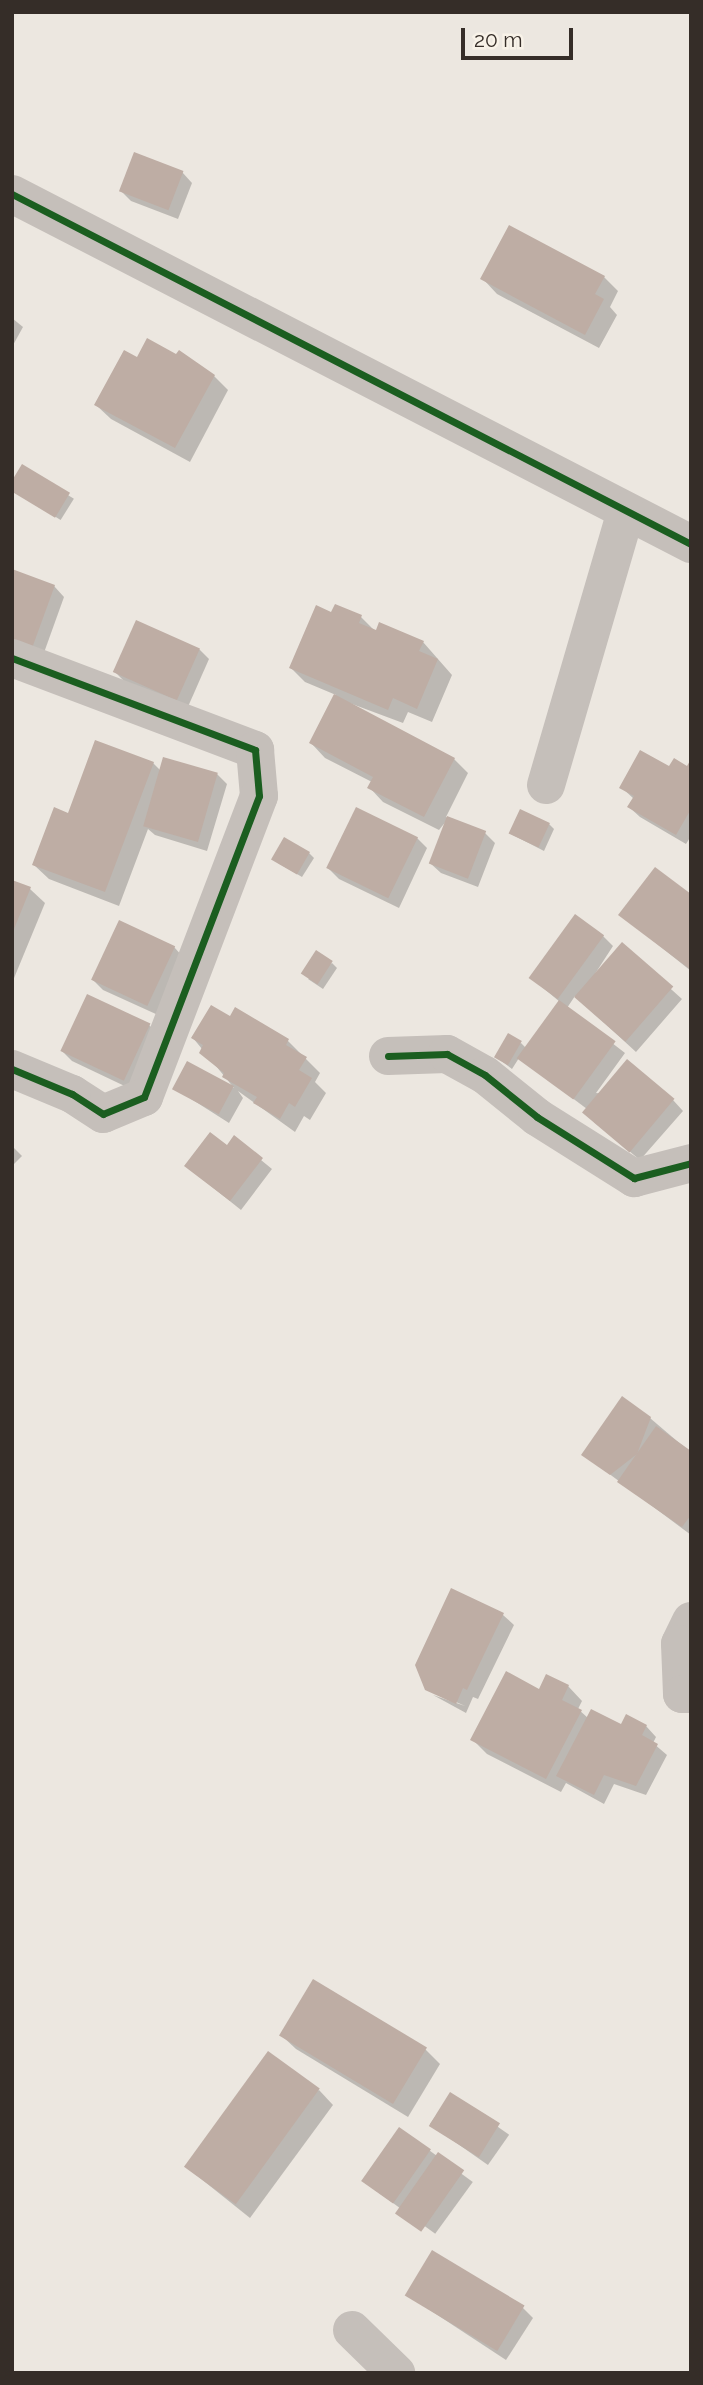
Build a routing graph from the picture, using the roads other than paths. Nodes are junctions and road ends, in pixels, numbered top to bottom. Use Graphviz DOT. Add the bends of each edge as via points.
graph roads {
  1 [pos="12,194"];
  2 [pos="626,512"];
  3 [pos="691,544"];
  4 [pos="12,658"];
  5 [pos="546,785"];
  6 [pos="388,1056"];
  7 [pos="12,1069"];
  8 [pos="691,1163"];
  9 [pos="691,1621"];
  10 [pos="691,1694"];
  11 [pos="352,2330"];
  12 [pos="397,2373"];
  1 -- 2 [label="street"];
  2 -- 3 [label="street"];
  2 -- 5 [label="street"];
  4 -- 7 [label="street" via="255,750 260,796 144,1097 103,1114 72,1094"];
  6 -- 8 [label="street" via="447,1054 634,1178"];
  9 -- 10 [label="street" via="680,1644 682,1694"];
  11 -- 12 [label="street"];
}
